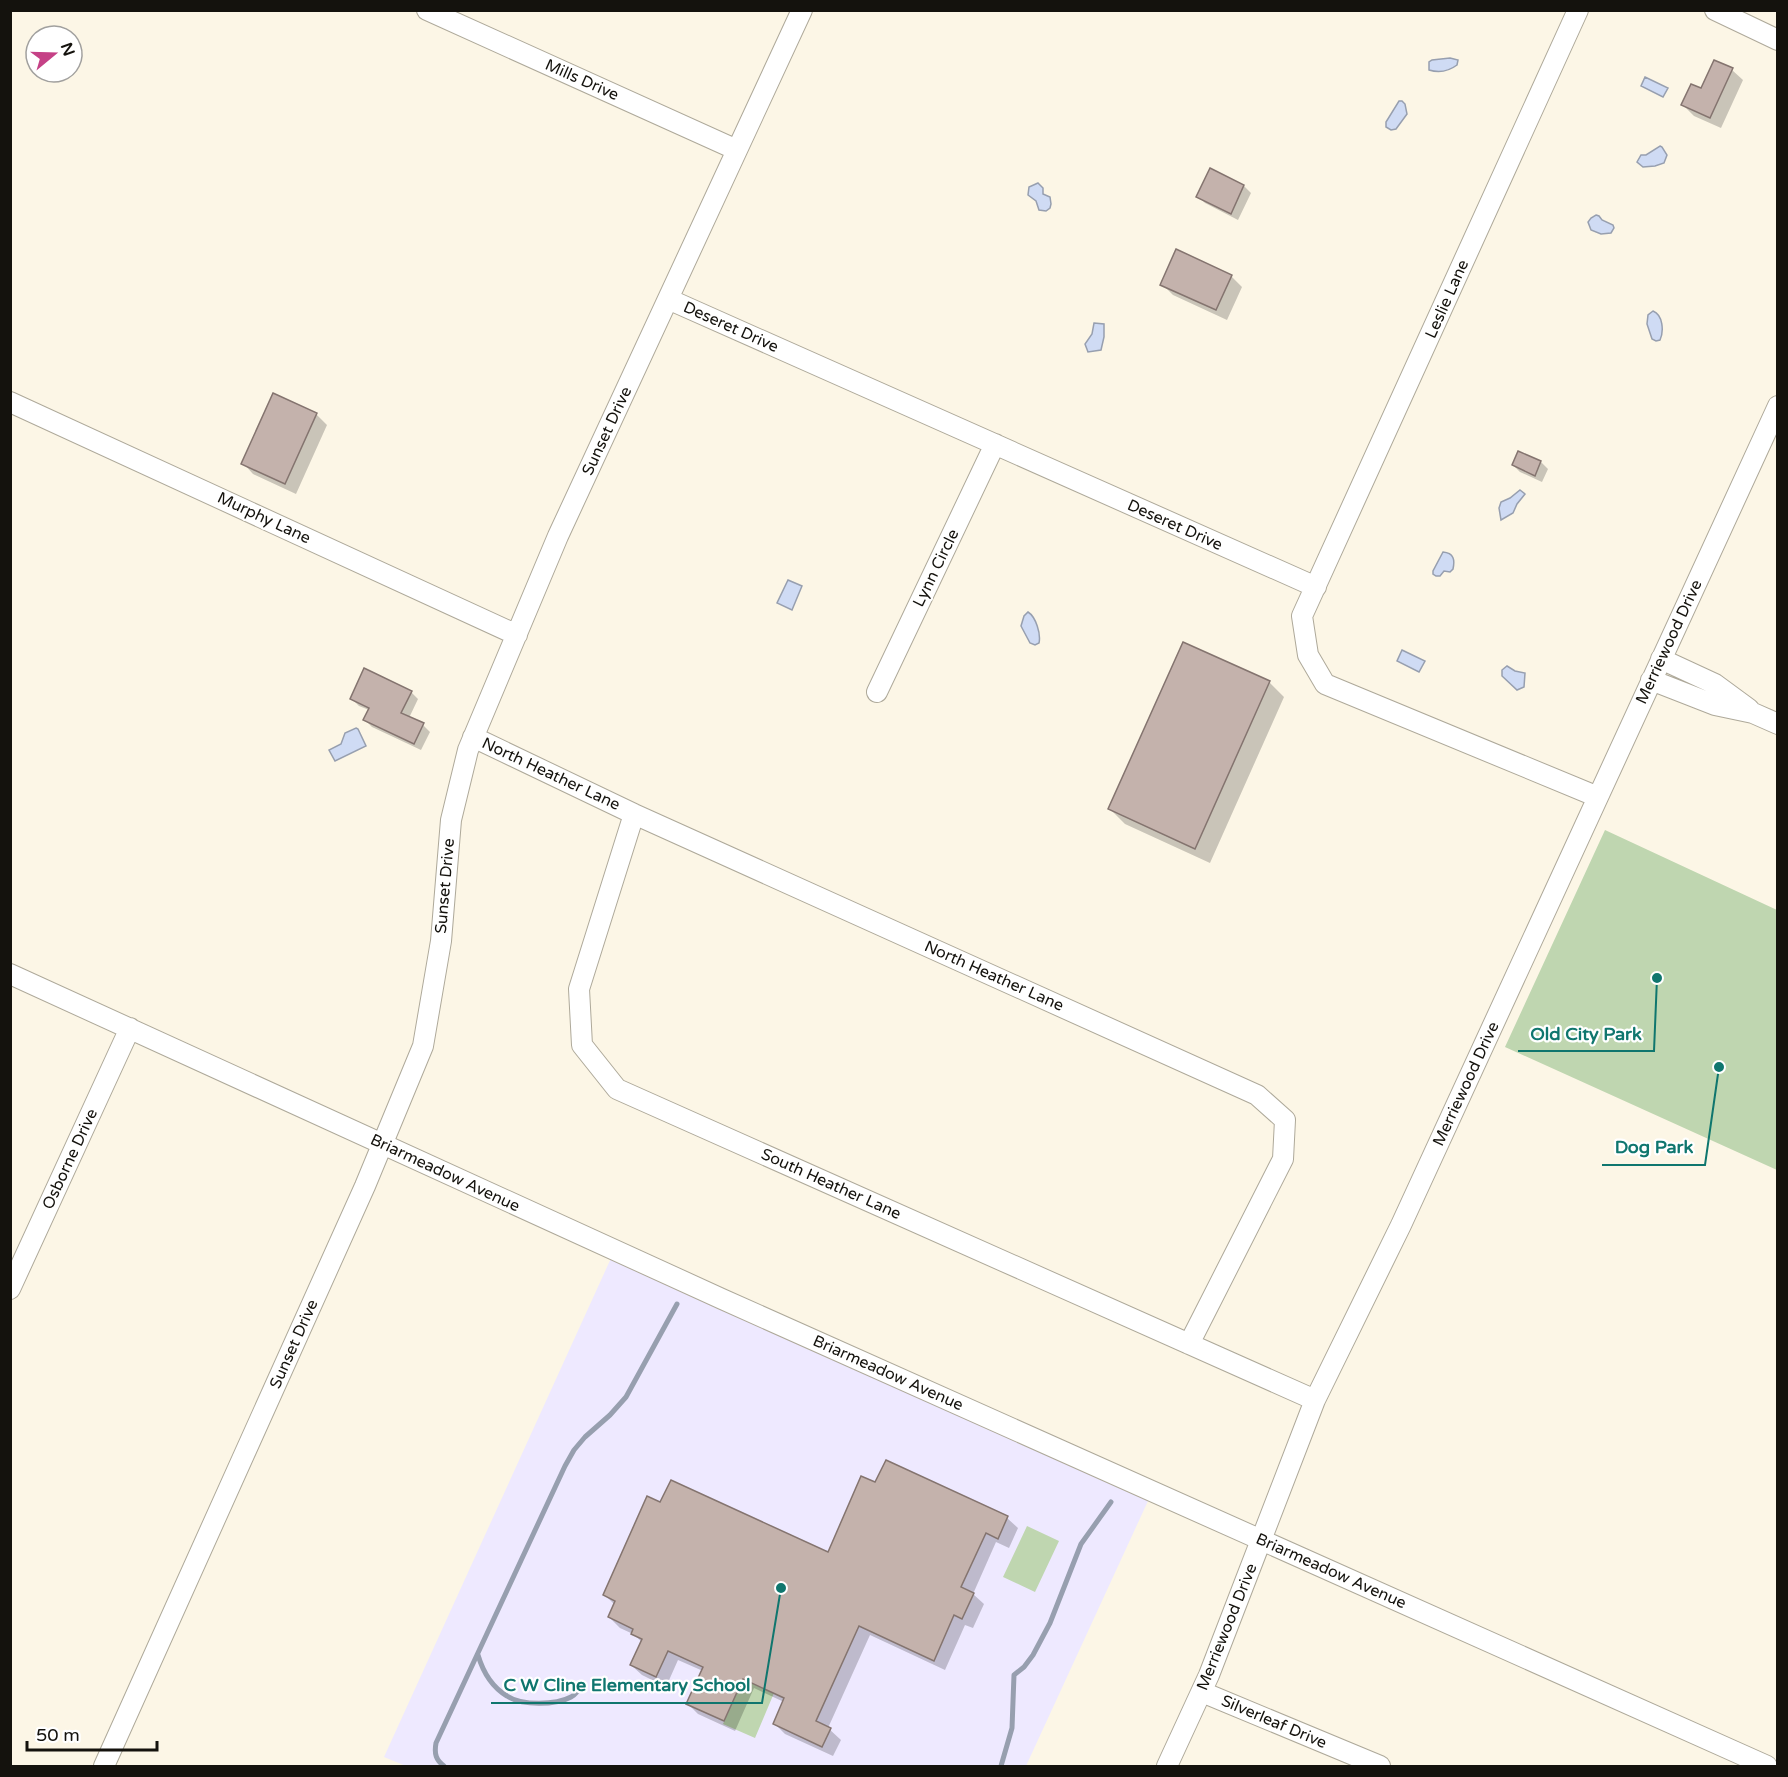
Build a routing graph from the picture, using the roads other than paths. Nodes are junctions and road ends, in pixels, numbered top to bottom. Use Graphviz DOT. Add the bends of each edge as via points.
graph roads {
  1 [pos="427,10"];
  2 [pos="802,10"];
  3 [pos="1578,10"];
  4 [pos="1714,10"];
  5 [pos="1778,40"];
  6 [pos="737,150"];
  7 [pos="668,299"];
  8 [pos="10,402"];
  9 [pos="1778,406"];
  10 [pos="995,444"];
  11 [pos="1316,587"];
  12 [pos="517,635"];
  13 [pos="1661,659"];
  14 [pos="1652,680"];
  15 [pos="877,692"];
  16 [pos="1753,713"];
  17 [pos="1778,724"];
  18 [pos="473,737"];
  19 [pos="1598,797"];
  20 [pos="634,814"];
  21 [pos="10,974"];
  22 [pos="130,1028"];
  23 [pos="382,1144"];
  24 [pos="16,1265"];
  25 [pos="10,1289"];
  26 [pos="1189,1344"];
  27 [pos="1315,1400"];
  28 [pos="1261,1540"];
  29 [pos="1202,1692"];
  30 [pos="104,1767"];
  31 [pos="1167,1767"];
  32 [pos="1380,1767"];
  33 [pos="1767,1767"];
  1 -- 6 [label="street, Mills Drive"];
  2 -- 6 [label="street, Sunset Drive"];
  3 -- 11 [label="street, Leslie Lane"];
  4 -- 5 [label="street"];
  6 -- 7 [label="street, Sunset Drive"];
  7 -- 10 [label="street, Deseret Drive"];
  7 -- 12 [label="street, Sunset Drive" via="558,536"];
  8 -- 12 [label="street, Murphy Lane"];
  9 -- 13 [label="street, Merriewood Drive"];
  10 -- 11 [label="street, Deseret Drive"];
  10 -- 15 [label="street, Lynn Circle"];
  11 -- 19 [label="street" via="1302,616 1308,656 1325,684"];
  12 -- 18 [label="street, Sunset Drive"];
  13 -- 14 [label="street, Merriewood Drive"];
  13 -- 16 [label="street" via="1715,684"];
  14 -- 16 [label="street" via="1715,705"];
  14 -- 19 [label="street, Merriewood Drive"];
  16 -- 17 [label="street"];
  18 -- 20 [label="street, North Heather Lane"];
  18 -- 23 [label="street, Sunset Drive" via="450,820 441,941 423,1046"];
  19 -- 27 [label="street, Merriewood Drive" via="1401,1225"];
  20 -- 26 [label="street, South Heather Lane" via="579,989 582,1045 617,1089"];
  20 -- 26 [label="street, North Heather Lane" via="1257,1095 1285,1120 1283,1159"];
  21 -- 22 [label="street, Briarmeadow Avenue"];
  22 -- 23 [label="street, Briarmeadow Avenue"];
  22 -- 24 [label="street, Osborne Drive"];
  23 -- 28 [label="street, Briarmeadow Avenue"];
  23 -- 30 [label="street, Sunset Drive"];
  24 -- 25 [label="street, Osborne Drive"];
  26 -- 27 [label="street, South Heather Lane"];
  27 -- 28 [label="street, Merriewood Drive"];
  28 -- 29 [label="street, Merriewood Drive"];
  28 -- 33 [label="street, Briarmeadow Avenue"];
  29 -- 31 [label="street, Merriewood Drive"];
  29 -- 32 [label="street, Silverleaf Drive"];
}
